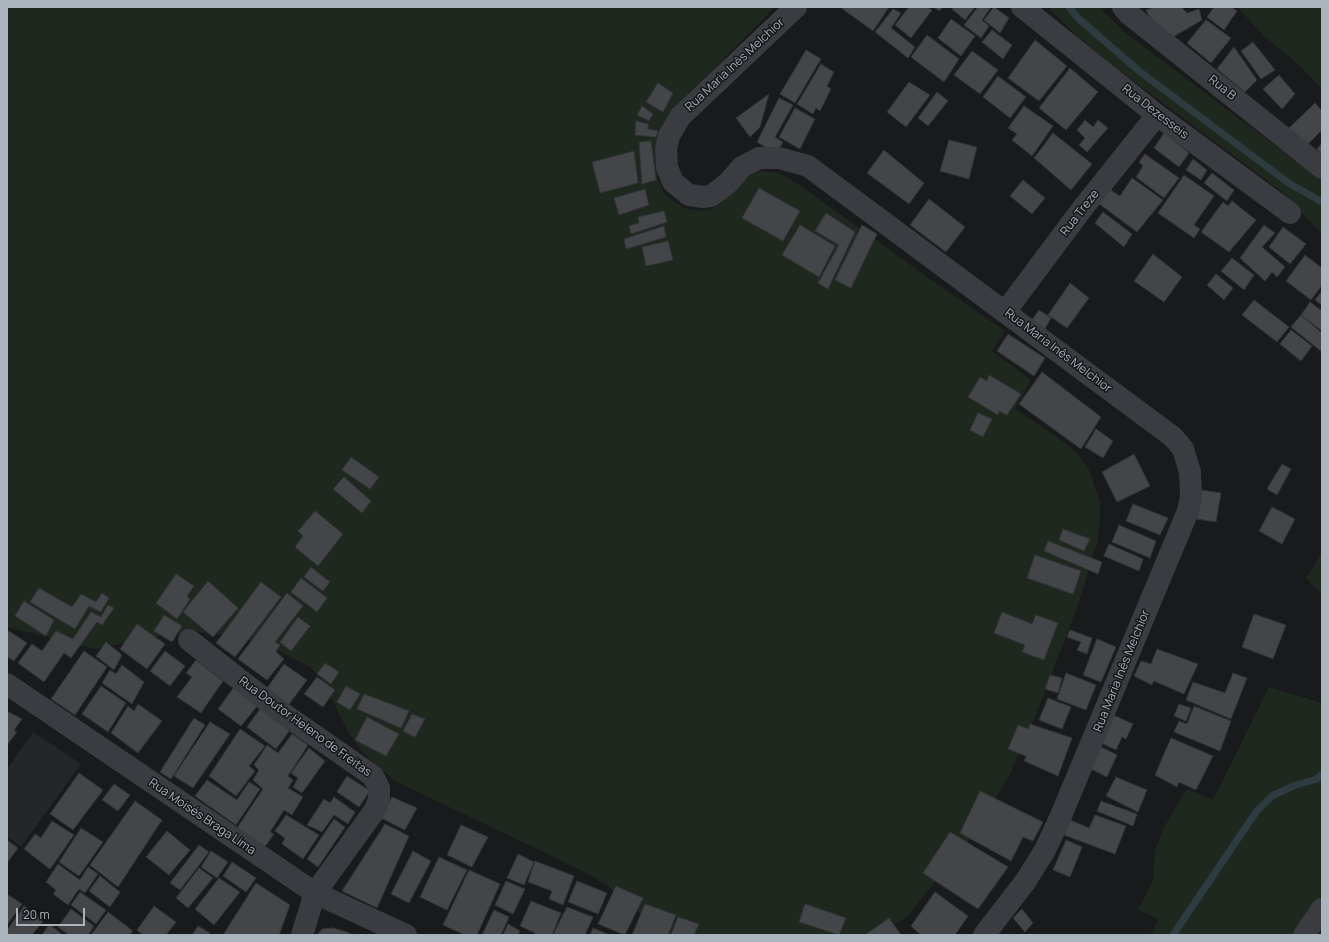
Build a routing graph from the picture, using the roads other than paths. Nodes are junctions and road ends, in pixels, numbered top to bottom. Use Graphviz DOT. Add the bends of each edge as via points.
graph roads {
  1 [pos="796,7"];
  2 [pos="1022,7"];
  3 [pos="1123,7"];
  4 [pos="1157,115"];
  5 [pos="1322,168"];
  6 [pos="1290,214"];
  7 [pos="1005,312"];
  8 [pos="189,640"];
  9 [pos="7,684"];
  10 [pos="315,893"];
  11 [pos="1322,909"];
  12 [pos="302,935"];
  13 [pos="406,935"];
  14 [pos="984,935"];
  15 [pos="1304,935"];
  1 -- 7 [label="street, Rua Maria Inês Melchior" via="680,117 669,136 666,149 667,167 673,182 689,195 711,196 728,183 742,167 759,158 770,156 799,162 808,166"];
  2 -- 4 [label="street, Rua Dezesseis"];
  3 -- 5 [label="street, Rua B"];
  4 -- 6 [label="street, Rua Dezesseis"];
  4 -- 7 [label="street, Rua Treze"];
  7 -- 14 [label="street, Rua Maria Inês Melchior" via="1179,441 1188,461 1191,485 1188,511 1060,818 1045,850 1025,882"];
  8 -- 10 [label="street, Rua Doutor Heleno de Freitas" via="281,712 363,767 373,776 379,788 375,810"];
  9 -- 10 [label="street, Rua Moisés Braga Lima"];
  10 -- 12 [label="street, Rua Doutor Heleno de Freitas"];
  10 -- 13 [label="street, Rua Moisés Braga Lima"];
  11 -- 15 [label="street"];
}
